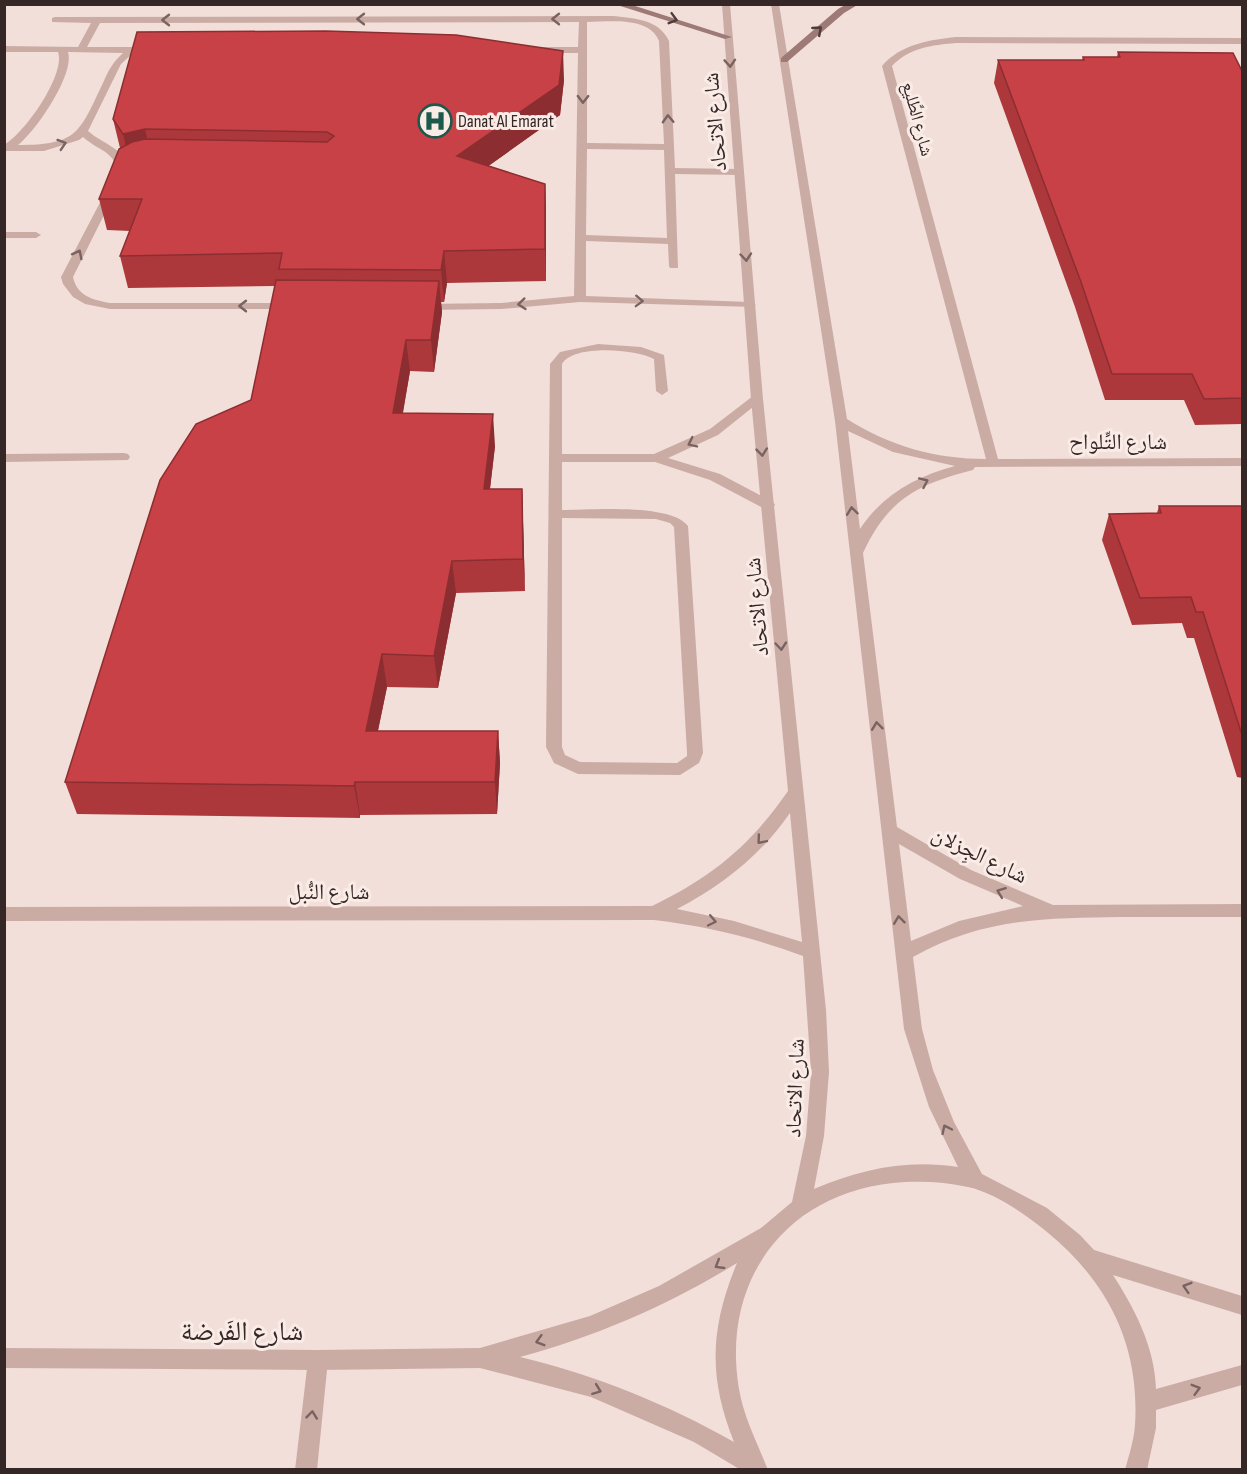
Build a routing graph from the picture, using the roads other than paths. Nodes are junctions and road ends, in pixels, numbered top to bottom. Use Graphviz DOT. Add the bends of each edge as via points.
graph roads {
  1 [pos="618,4"];
  2 [pos="726,4"];
  3 [pos="775,4"];
  4 [pos="855,4"];
  5 [pos="584,19"];
  6 [pos="55,20"];
  7 [pos="97,20"];
  8 [pos="728,37"];
  9 [pos="1242,41"];
  10 [pos="62,49"];
  11 [pos="81,50"];
  12 [pos="131,50"];
  13 [pos="167,50"];
  14 [pos="536,50"];
  15 [pos="583,50"];
  16 [pos="6,51"];
  17 [pos="784,60"];
  18 [pos="84,133"];
  19 [pos="582,146"];
  20 [pos="669,147"];
  21 [pos="6,148"];
  22 [pos="670,171"];
  23 [pos="739,172"];
  24 [pos="4,235"];
  25 [pos="36,235"];
  26 [pos="581,238"];
  27 [pos="673,241"];
  28 [pos="674,267"];
  29 [pos="580,299"];
  30 [pos="750,305"];
  31 [pos="302,306"];
  32 [pos="410,307"];
  33 [pos="662,391"];
  34 [pos="757,399"];
  35 [pos="841,421"];
  36 [pos="124,457"];
  37 [pos="4,458"];
  38 [pos="556,458"];
  39 [pos="656,458"];
  40 [pos="993,462"];
  41 [pos="1242,462"];
  42 [pos="768,505"];
  43 [pos="555,514"];
  44 [pos="857,552"];
  45 [pos="795,793"];
  46 [pos="889,830"];
  47 [pos="1242,910"];
  48 [pos="1056,911"];
  49 [pos="654,913"];
  50 [pos="4,914"];
  51 [pos="811,952"];
  52 [pos="903,954"];
  53 [pos="975,1180"];
  54 [pos="801,1204"];
  55 [pos="768,1233"];
  56 [pos="1092,1259"];
  57 [pos="1242,1305"];
  58 [pos="4,1358"];
  59 [pos="480,1358"];
  60 [pos="318,1360"];
  61 [pos="1242,1375"];
  62 [pos="1149,1402"];
  63 [pos="756,1467"];
  64 [pos="306,1470"];
  65 [pos="1136,1470"];
  1 -- 8 [label="street, one-way"];
  2 -- 8 [label="street, شارع الاتحاد"];
  3 -- 17 [label="street"];
  17 -- 4 [label="street, one-way" via="841,11"];
  5 -- 7 [label="street, one-way"];
  5 -- 15 [label="street"];
  20 -- 5 [label="street, one-way" via="663,36 639,22"];
  6 -- 7 [label="street"];
  7 -- 11 [label="street"];
  8 -- 23 [label="street, شارع الاتحاد, one-way"];
  9 -- 40 [label="street, شارع الطَّليع" via="956,40 912,48 887,66"];
  10 -- 11 [label="street"];
  10 -- 16 [label="street"];
  10 -- 21 [label="street" via="63,68 36,123"];
  11 -- 12 [label="street"];
  12 -- 13 [label="street"];
  12 -- 18 [label="street" via="117,63"];
  14 -- 15 [label="street"];
  15 -- 19 [label="street, one-way"];
  17 -- 35 [label="street"];
  21 -- 18 [label="street, one-way" via="56,146"];
  31 -- 18 [label="street, one-way" via="110,306 88,301 73,292 66,277 118,177 130,170 117,154"];
  19 -- 20 [label="street"];
  19 -- 26 [label="street"];
  20 -- 22 [label="street"];
  22 -- 23 [label="street"];
  22 -- 27 [label="street"];
  23 -- 30 [label="street, شارع الاتحاد, one-way"];
  24 -- 25 [label="street"];
  26 -- 27 [label="street"];
  26 -- 29 [label="street"];
  27 -- 28 [label="street"];
  29 -- 30 [label="street, one-way"];
  29 -- 32 [label="street, one-way" via="501,306"];
  30 -- 34 [label="street, شارع الاتحاد"];
  33 -- 38 [label="street" via="660,357 652,351 580,349 564,354 556,364"];
  34 -- 39 [label="street, one-way" via="714,432"];
  34 -- 42 [label="street, شارع الاتحاد, one-way"];
  35 -- 40 [label="street, شارع التِّلواح" via="864,437 924,458"];
  44 -- 35 [label="street, one-way"];
  36 -- 37 [label="street"];
  38 -- 39 [label="street"];
  38 -- 43 [label="street"];
  39 -- 42 [label="street" via="715,477"];
  40 -- 41 [label="street, شارع التِّلواح"];
  44 -- 40 [label="street, شارع التِّلواح, one-way" via="870,525 891,502 919,484 954,470"];
  42 -- 45 [label="street, شارع الاتحاد, one-way"];
  43 -- 43 [label="street" via="555,753 578,768 680,769 694,759 695,753 681,526 675,520 656,515"];
  46 -- 44 [label="street, one-way"];
  45 -- 49 [label="street, شارع النُّبل, one-way" via="754,848 726,873"];
  45 -- 51 [label="street, شارع الاتحاد"];
  48 -- 46 [label="street, شارع الجِزلان, one-way" via="950,869"];
  52 -- 46 [label="street, one-way"];
  47 -- 48 [label="street, شارع الجِزلان"];
  48 -- 52 [label="street, شارع الجِزلان" via="1023,913 970,925 930,939"];
  49 -- 50 [label="street, شارع النُّبل"];
  49 -- 51 [label="street, شارع النُّبل, one-way" via="733,925"];
  51 -- 54 [label="street, شارع الاتحاد" via="820,1072 815,1136"];
  53 -- 52 [label="street, one-way" via="953,1143 922,1067"];
  53 -- 54 [label="street" via="940,1173 891,1172 844,1183"];
  53 -- 56 [label="street" via="1028,1205"];
  54 -- 55 [label="street"];
  55 -- 59 [label="street, شارع الفَرضة, one-way" via="718,1266 604,1320"];
  55 -- 63 [label="street" via="743,1271 728,1316 724,1364 733,1415"];
  57 -- 56 [label="street, one-way"];
  56 -- 62 [label="street" via="1121,1302 1141,1350"];
  58 -- 60 [label="street, شارع الفَرضة"];
  59 -- 60 [label="street, شارع الفَرضة"];
  59 -- 63 [label="street, شارع الفَرضة, one-way" via="591,1387 690,1430"];
  64 -- 60 [label="street, one-way"];
  62 -- 61 [label="street, one-way"];
  62 -- 65 [label="street"];
}
